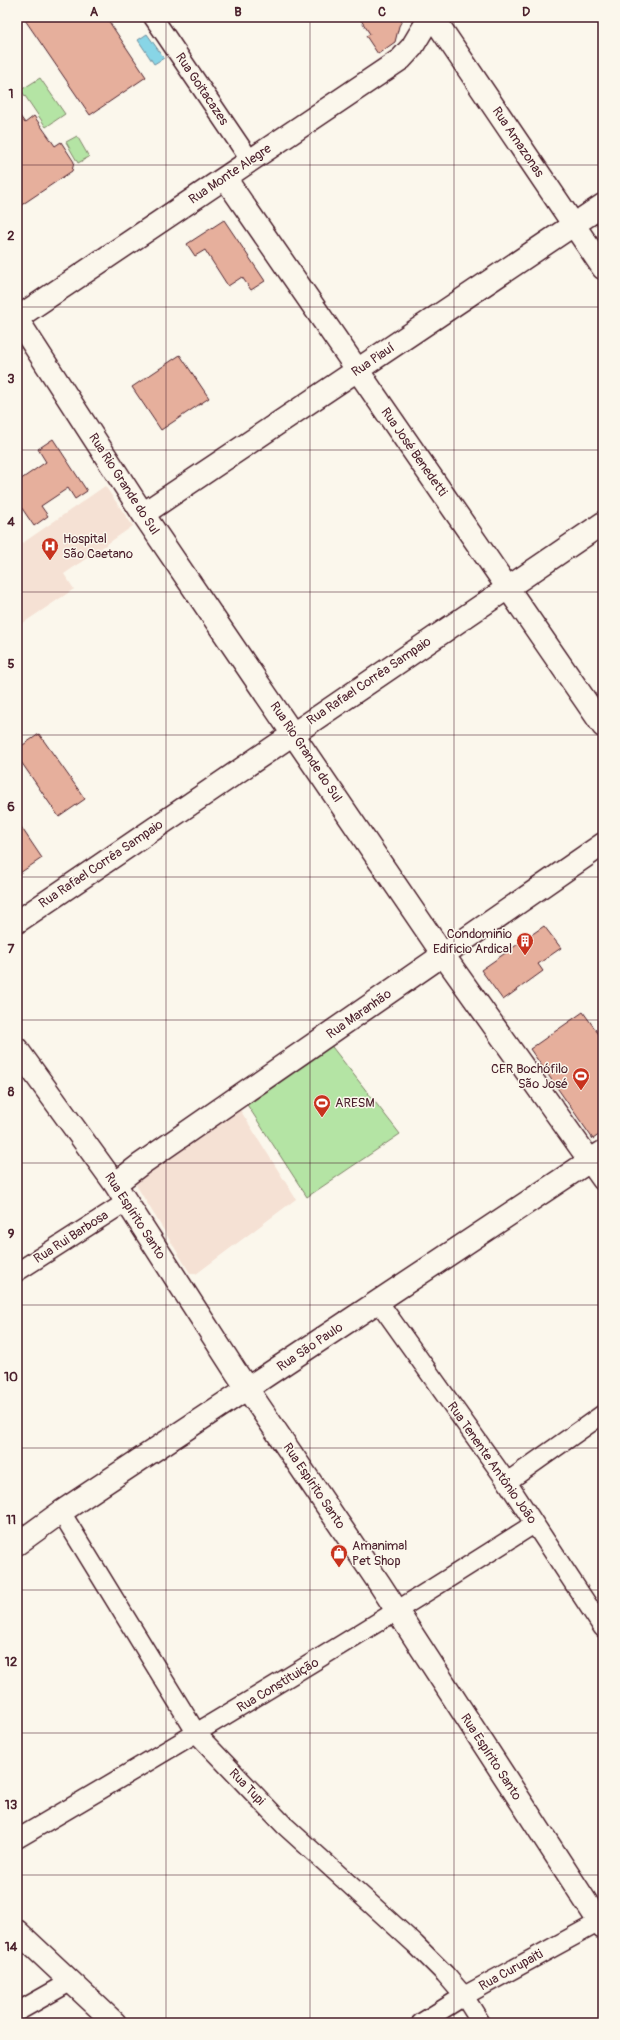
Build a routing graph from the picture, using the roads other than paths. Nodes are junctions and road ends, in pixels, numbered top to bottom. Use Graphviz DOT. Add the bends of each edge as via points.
graph roads {
  1 [pos="153,17"];
  2 [pos="430,17"];
  3 [pos="433,17"];
  4 [pos="250,160"];
  5 [pos="225,178"];
  6 [pos="603,205"];
  7 [pos="574,225"];
  8 [pos="603,268"];
  9 [pos="17,318"];
  10 [pos="357,370"];
  11 [pos="143,514"];
  12 [pos="603,523"];
  13 [pos="508,587"];
  14 [pos="603,726"];
  15 [pos="293,733"];
  16 [pos="603,844"];
  17 [pos="17,922"];
  18 [pos="444,956"];
  19 [pos="17,1050"];
  20 [pos="597,1156"];
  21 [pos="603,1179"];
  22 [pos="120,1193"];
  23 [pos="17,1272"];
  24 [pos="378,1301"];
  25 [pos="248,1388"];
  26 [pos="603,1414"];
  27 [pos="507,1482"];
  28 [pos="61,1512"];
  29 [pos="534,1524"];
  30 [pos="17,1544"];
  31 [pos="397,1612"];
  32 [pos="603,1628"];
  33 [pos="196,1734"];
  34 [pos="17,1839"];
  35 [pos="602,1923"];
  36 [pos="17,1931"];
  37 [pos="70,1982"];
  38 [pos="464,1996"];
  39 [pos="17,2012"];
  40 [pos="115,2023"];
  41 [pos="421,2023"];
  42 [pos="481,2023"];
  1 -- 4 [label="street, Rua Goitacazes"];
  2 -- 4 [label="street, Rua Monte Alegre" via="412,47 401,59"];
  3 -- 7 [label="street, Rua Amazonas"];
  4 -- 5 [label="street, Rua Monte Alegre"];
  5 -- 9 [label="street, Rua Monte Alegre"];
  5 -- 10 [label="street, Rua José Benedetti"];
  6 -- 7 [label="street, Rua Piauí"];
  7 -- 8 [label="street, Rua Amazonas"];
  7 -- 10 [label="street, Rua Piauí"];
  9 -- 11 [label="street, Rua Rio Grande do Sul"];
  10 -- 11 [label="street, Rua Piauí"];
  10 -- 13 [label="street, Rua José Benedetti"];
  11 -- 15 [label="street, Rua Rio Grande do Sul"];
  12 -- 13 [label="street, Rua Rafael Corrêa Sampaio"];
  13 -- 14 [label="street, Rua José Benedetti"];
  13 -- 15 [label="street, Rua Rafael Corrêa Sampaio"];
  15 -- 17 [label="street, Rua Rafael Corrêa Sampaio"];
  15 -- 18 [label="street, Rua Rio Grande do Sul"];
  16 -- 18 [label="street, Rua Maranhão"];
  18 -- 20 [label="street, Rua Rio Grande do Sul"];
  18 -- 22 [label="street, Rua Maranhão" via="148,1160"];
  19 -- 22 [label="street, Rua Espírito Santo"];
  20 -- 21 [label="street, Rua Rio Grande do Sul"];
  20 -- 24 [label="street, Rua São Paulo"];
  22 -- 23 [label="street, Rua Rui Barbosa"];
  22 -- 25 [label="street, Rua Espírito Santo"];
  24 -- 25 [label="street, Rua São Paulo"];
  24 -- 27 [label="street, Rua Tenente Antônio João"];
  25 -- 28 [label="street, Rua São Paulo"];
  25 -- 31 [label="street, Rua Espírito Santo"];
  26 -- 27 [label="street"];
  27 -- 29 [label="street, Rua Tenente Antônio João"];
  28 -- 30 [label="street, Rua São Paulo"];
  28 -- 33 [label="street, Rua Tupi"];
  29 -- 31 [label="street, Rua Constituição"];
  29 -- 32 [label="street, Rua Tenente Antônio João"];
  31 -- 33 [label="street, Rua Constituição"];
  31 -- 35 [label="street, Rua Espírito Santo"];
  33 -- 34 [label="street, Rua Constituição"];
  33 -- 38 [label="street, Rua Tupi" via="284,1825 415,1944"];
  35 -- 38 [label="street, Rua Curupaiti"];
  36 -- 37 [label="street"];
  37 -- 39 [label="street"];
  37 -- 40 [label="street"];
  38 -- 41 [label="street, Rua Curupaiti"];
  38 -- 42 [label="street, Rua Tupi"];
}
